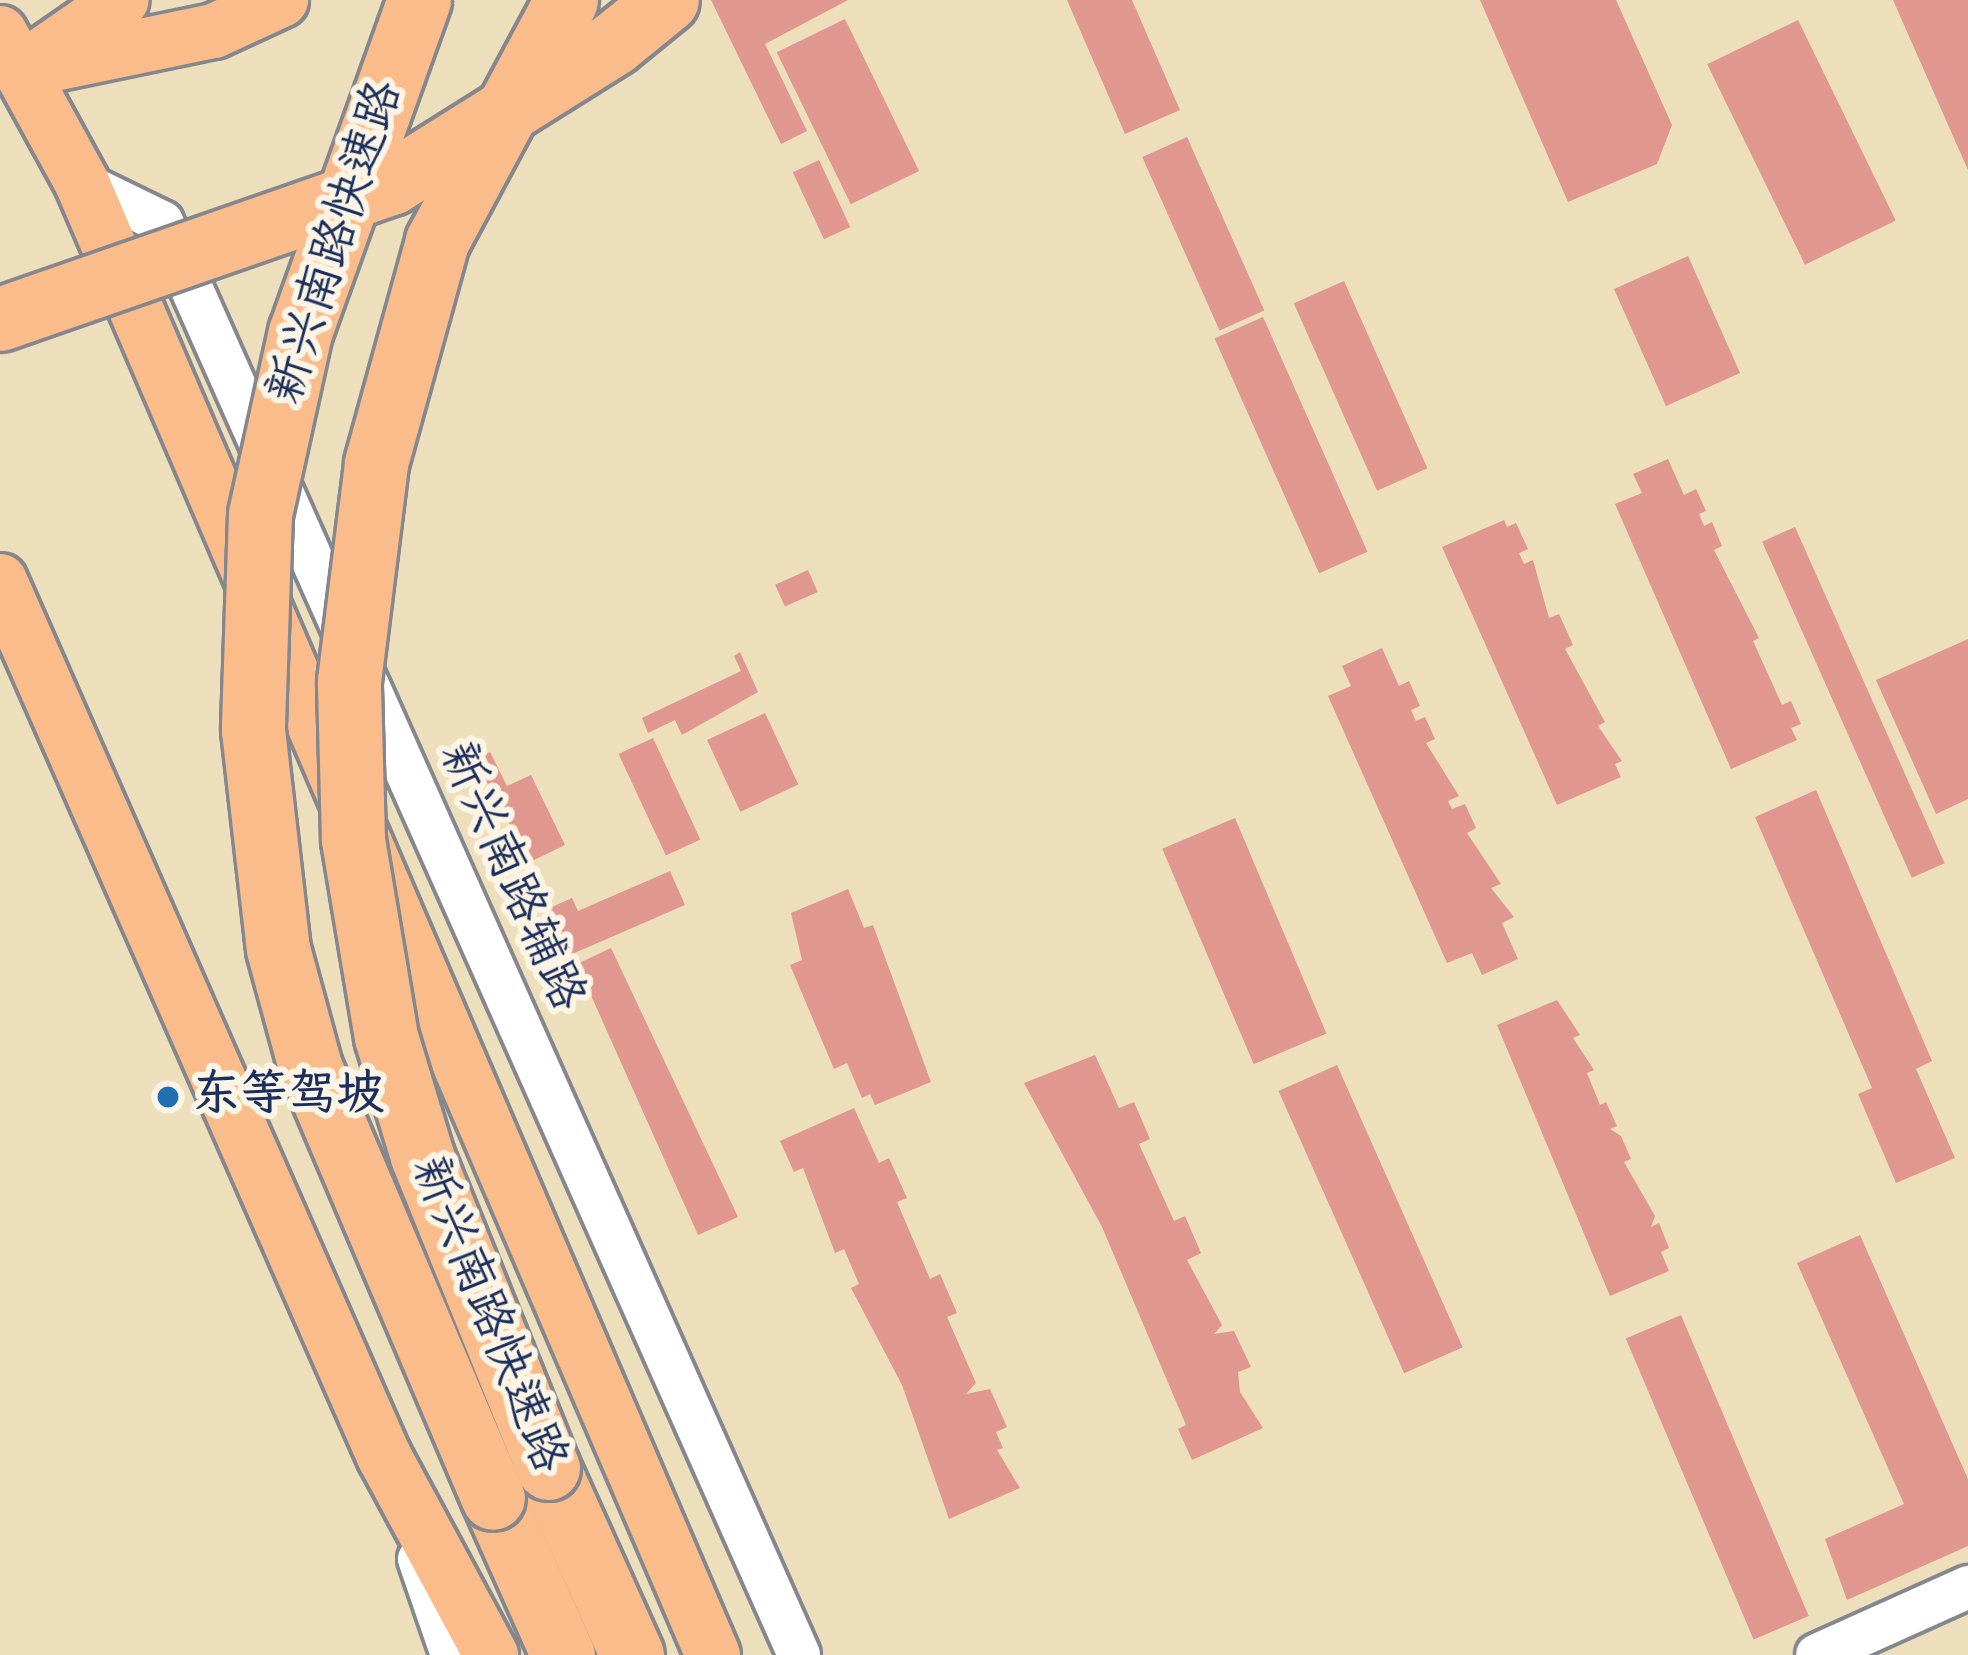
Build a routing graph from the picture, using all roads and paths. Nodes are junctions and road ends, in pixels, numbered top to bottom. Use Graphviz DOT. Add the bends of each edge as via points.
graph roads {
  1 [pos="122,0"];
  2 [pos="281,0"];
  3 [pos="419,0"];
  4 [pos="566,0"];
  5 [pos="667,0"];
  6 [pos="7,63"];
  7 [pos="82,183"];
  8 [pos="0,319"];
  9 [pos="0,581"];
  10 [pos="0,623"];
  11 [pos="40,673"];
  12 [pos="518,1199"];
  13 [pos="384,1456"];
  14 [pos="1968,1587"];
  15 [pos="452,1655"];
  16 [pos="491,1655"];
  17 [pos="563,1655"];
  18 [pos="632,1655"];
  19 [pos="713,1655"];
  20 [pos="749,1655"];
  21 [pos="799,1655"];
  22 [pos="1816,1655"];
  1 -- 6 [label="main road"];
  2 -- 6 [label="main road" via="214,31"];
  3 -- 17 [label="highway, 新兴南路快速路, bridge" via="300,332 260,514 254,730 278,949 310,1067"];
  4 -- 18 [label="highway, 新兴南路快速路, bridge" via="437,241 376,463 349,682 353,839 386,1036 422,1156"];
  5 -- 8 [label="highway, bridge" via="614,43 391,183"];
  6 -- 7 [label="main road"];
  7 -- 12 [label="main road"];
  7 -- 21 [label="street, 新兴南路辅路" via="162,222"];
  9 -- 11 [label="main road"];
  10 -- 11 [label="main road"];
  11 -- 13 [label="main road"];
  12 -- 19 [label="main road"];
  12 -- 20 [label="main road" via="681,1501"];
  13 -- 15 [label="street"];
  13 -- 16 [label="main road"];
  14 -- 22 [label="street"];
}
